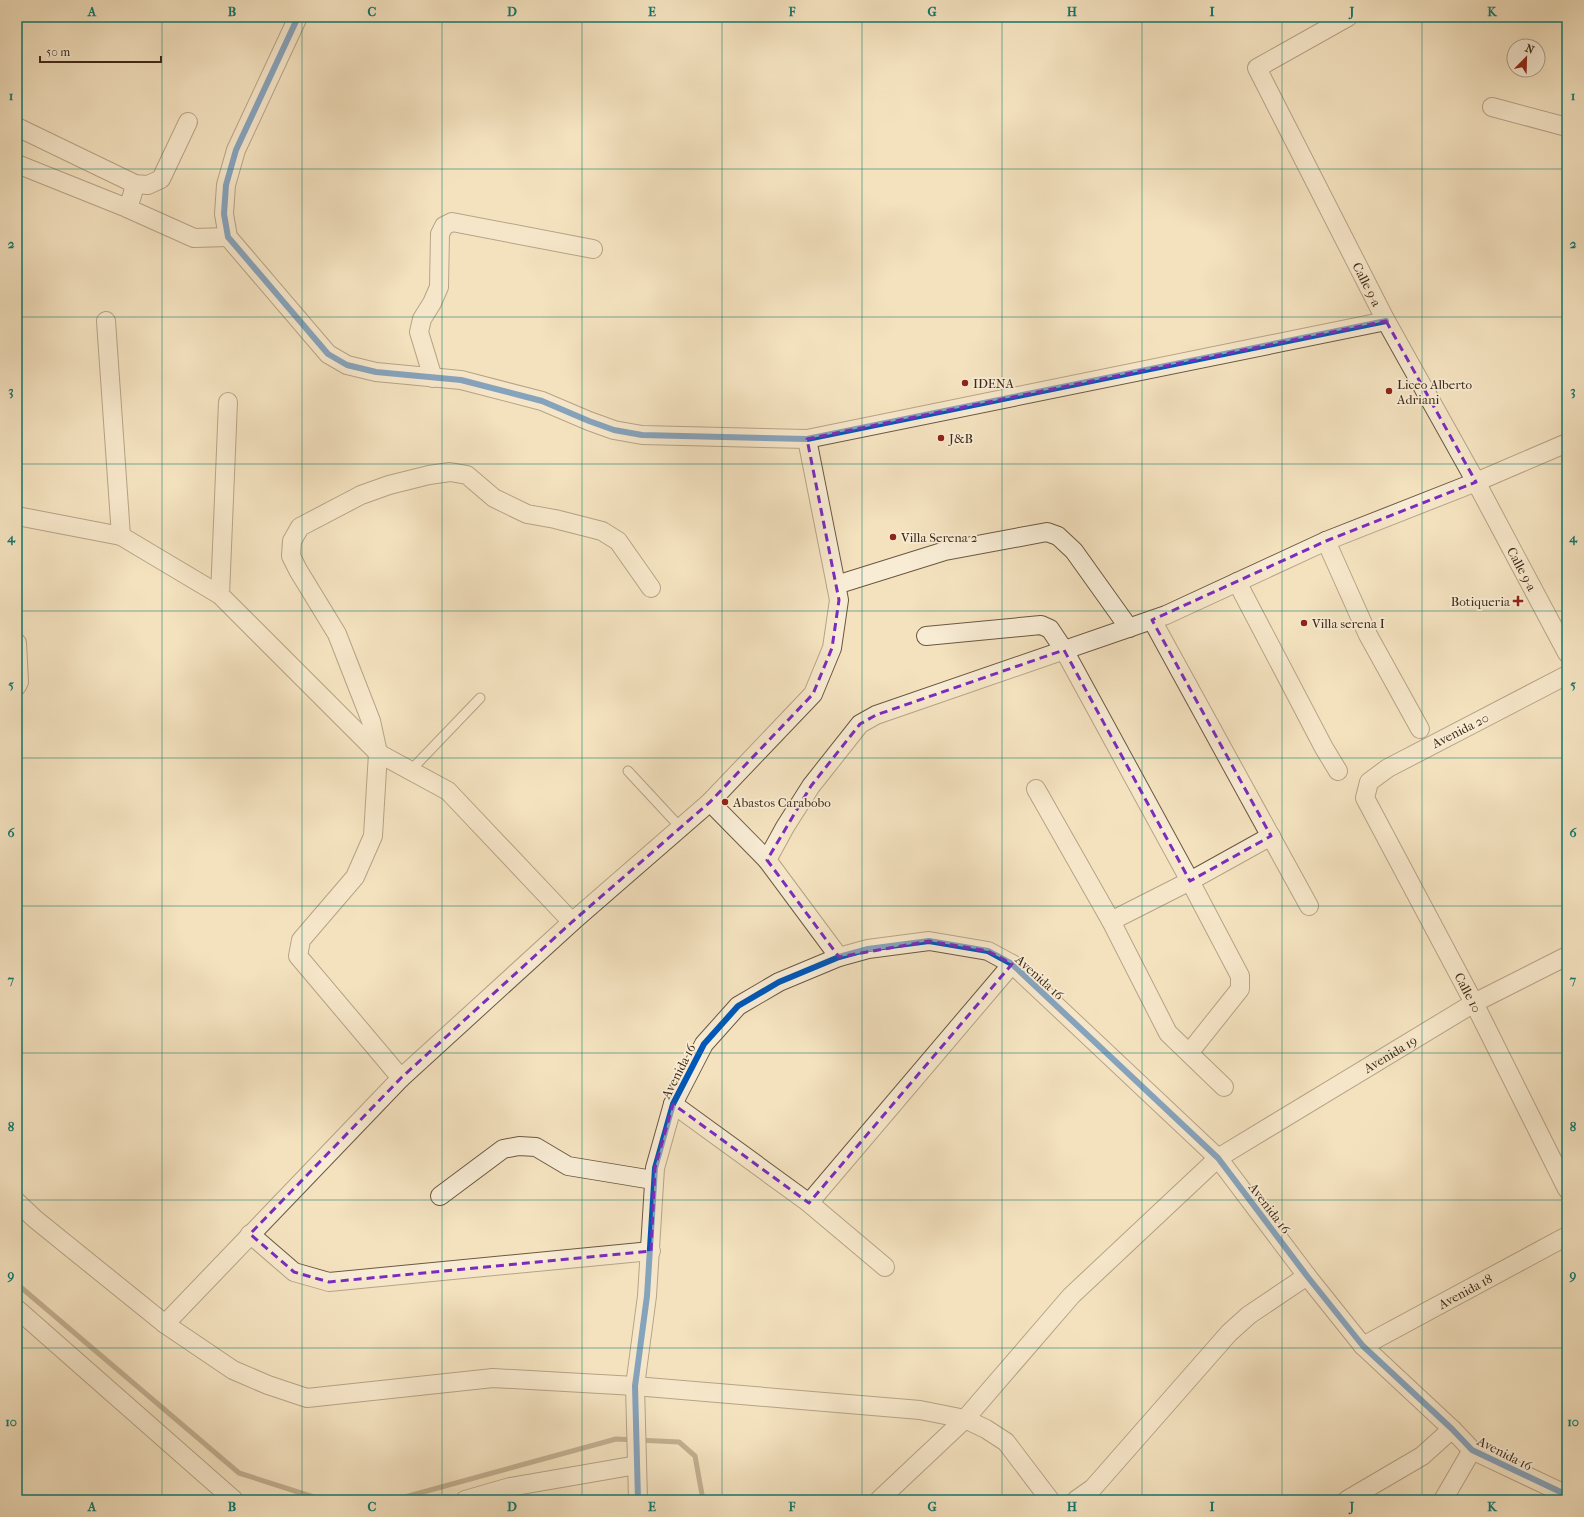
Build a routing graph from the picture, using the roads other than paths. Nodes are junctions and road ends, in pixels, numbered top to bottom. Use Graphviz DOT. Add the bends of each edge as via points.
graph roads {
  1 [pos="298,17"];
  2 [pos="1348,17"];
  3 [pos="1492,106"];
  4 [pos="188,122"];
  5 [pos="1567,126"];
  6 [pos="17,128"];
  7 [pos="17,164"];
  8 [pos="133,184"];
  9 [pos="127,208"];
  10 [pos="228,237"];
  11 [pos="593,249"];
  12 [pos="106,321"];
  13 [pos="1386,321"];
  14 [pos="433,378"];
  15 [pos="228,402"];
  16 [pos="807,439"];
  17 [pos="1567,443"];
  18 [pos="1476,482"];
  19 [pos="17,516"];
  20 [pos="121,536"];
  21 [pos="1326,541"];
  22 [pos="1237,582"];
  23 [pos="836,585"];
  24 [pos="651,588"];
  25 [pos="220,595"];
  26 [pos="1152,620"];
  27 [pos="1129,628"];
  28 [pos="926,636"];
  29 [pos="17,643"];
  30 [pos="1064,650"];
  31 [pos="1567,653"];
  32 [pos="1567,675"];
  33 [pos="17,686"];
  34 [pos="480,698"];
  35 [pos="1420,729"];
  36 [pos="378,753"];
  37 [pos="410,771"];
  38 [pos="628,771"];
  39 [pos="1338,771"];
  40 [pos="1036,789"];
  41 [pos="1365,798"];
  42 [pos="710,802"];
  43 [pos="680,827"];
  44 [pos="1271,836"];
  45 [pos="767,860"];
  46 [pos="1190,881"];
  47 [pos="1309,906"];
  48 [pos="1111,921"];
  49 [pos="572,922"];
  50 [pos="1567,956"];
  51 [pos="839,957"];
  52 [pos="1012,964"];
  53 [pos="1474,1003"];
  54 [pos="1189,1053"];
  55 [pos="402,1078"];
  56 [pos="1224,1087"];
  57 [pos="673,1104"];
  58 [pos="1218,1158"];
  59 [pos="653,1180"];
  60 [pos="1567,1189"];
  61 [pos="440,1196"];
  62 [pos="17,1202"];
  63 [pos="808,1203"];
  64 [pos="250,1234"];
  65 [pos="1567,1236"];
  66 [pos="651,1251"];
  67 [pos="885,1267"];
  68 [pos="1307,1276"];
  69 [pos="17,1309"];
  70 [pos="165,1324"];
  71 [pos="1363,1346"];
  72 [pos="635,1386"];
  73 [pos="965,1419"];
  74 [pos="1452,1428"];
  75 [pos="1472,1450"];
  76 [pos="637,1457"];
  77 [pos="1567,1495"];
  78 [pos="234,1500"];
  79 [pos="464,1500"];
  80 [pos="638,1500"];
  81 [pos="879,1500"];
  82 [pos="1050,1500"];
  83 [pos="1076,1500"];
  84 [pos="1347,1500"];
  85 [pos="1443,1500"];
  1 -- 10 [label="street" via="236,150 226,185 224,214"];
  2 -- 13 [label="street, Calle 9-a" via="1257,68"];
  3 -- 5 [label="street"];
  4 -- 8 [label="street" via="161,178 148,185"];
  6 -- 8 [label="street"];
  7 -- 9 [label="street"];
  8 -- 9 [label="street"];
  9 -- 10 [label="street" via="194,238"];
  10 -- 14 [label="street" via="328,354 347,365 376,372"];
  11 -- 14 [label="street" via="452,222 444,226 440,234 439,286 422,318 419,332"];
  12 -- 20 [label="street"];
  13 -- 16 [label="street"];
  13 -- 18 [label="street, Calle 9-a"];
  14 -- 16 [label="street" via="461,380 542,401 614,430 642,435"];
  15 -- 25 [label="street"];
  16 -- 23 [label="street"];
  17 -- 18 [label="street"];
  18 -- 21 [label="street"];
  18 -- 31 [label="street, Calle 9-a"];
  19 -- 20 [label="street"];
  20 -- 25 [label="street"];
  21 -- 22 [label="street"];
  21 -- 35 [label="street" via="1368,635"];
  22 -- 26 [label="street"];
  22 -- 39 [label="street"];
  23 -- 27 [label="street" via="945,551 1047,532 1058,536 1074,551"];
  23 -- 42 [label="street" via="839,600 832,648 813,694"];
  24 -- 36 [label="street" via="618,541 602,531 555,518 527,514 494,498 467,475 450,472 389,485 360,495 300,527 292,541 291,556 337,634 371,721"];
  25 -- 36 [label="street"];
  26 -- 27 [label="street"];
  26 -- 44 [label="street"];
  27 -- 30 [label="street"];
  28 -- 30 [label="street" via="1041,625 1050,629"];
  29 -- 33 [label="street"];
  30 -- 45 [label="street" via="876,715 860,724 810,786"];
  30 -- 46 [label="street"];
  32 -- 41 [label="street, Avenida 20" via="1388,768 1369,782"];
  34 -- 37 [label="lane"];
  36 -- 37 [label="street"];
  36 -- 55 [label="street" via="372,836 355,877 301,940 298,956"];
  37 -- 49 [label="street" via="448,791"];
  38 -- 43 [label="lane"];
  40 -- 48 [label="street"];
  41 -- 53 [label="street, Calle 10"];
  42 -- 43 [label="street"];
  42 -- 45 [label="street"];
  43 -- 49 [label="street"];
  44 -- 46 [label="street"];
  44 -- 47 [label="street"];
  45 -- 51 [label="street"];
  46 -- 48 [label="street"];
  46 -- 54 [label="street" via="1240,976 1240,989"];
  48 -- 54 [label="street" via="1168,1033"];
  49 -- 55 [label="street"];
  50 -- 53 [label="street, Avenida 19"];
  51 -- 52 [label="street, Avenida 16" via="868,949 929,941 988,951"];
  51 -- 57 [label="street, Avenida 16" via="778,982 738,1006 704,1044"];
  52 -- 58 [label="street, Avenida 16"];
  52 -- 63 [label="street"];
  53 -- 58 [label="street, Avenida 19"];
  53 -- 60 [label="street, Calle 10"];
  54 -- 56 [label="street"];
  55 -- 64 [label="street"];
  57 -- 59 [label="street, Avenida 16"];
  57 -- 63 [label="street"];
  58 -- 68 [label="street, Avenida 16"];
  58 -- 73 [label="street, Avenida 19" via="1071,1296"];
  59 -- 61 [label="street" via="568,1166 536,1147 519,1146 503,1149"];
  59 -- 66 [label="street, Avenida 16"];
  62 -- 70 [label="street"];
  63 -- 67 [label="street"];
  64 -- 66 [label="street" via="294,1272 329,1282"];
  64 -- 70 [label="street"];
  65 -- 71 [label="street, Avenida 18"];
  66 -- 72 [label="street, Avenida 16"];
  68 -- 71 [label="street, Avenida 16"];
  68 -- 83 [label="street" via="1249,1315 1229,1333 1093,1488"];
  69 -- 78 [label="street"];
  70 -- 72 [label="street" via="233,1370 307,1398 493,1378"];
  71 -- 74 [label="street, Avenida 16"];
  72 -- 73 [label="street" via="920,1410"];
  72 -- 76 [label="street, Avenida 16"];
  73 -- 81 [label="street, Avenida 19"];
  73 -- 82 [label="street" via="986,1428 1006,1442"];
  74 -- 75 [label="street, Avenida 16"];
  74 -- 84 [label="street" via="1422,1456"];
  75 -- 77 [label="street, Avenida 16"];
  75 -- 85 [label="street"];
  76 -- 79 [label="street"];
  76 -- 80 [label="street"];
}
